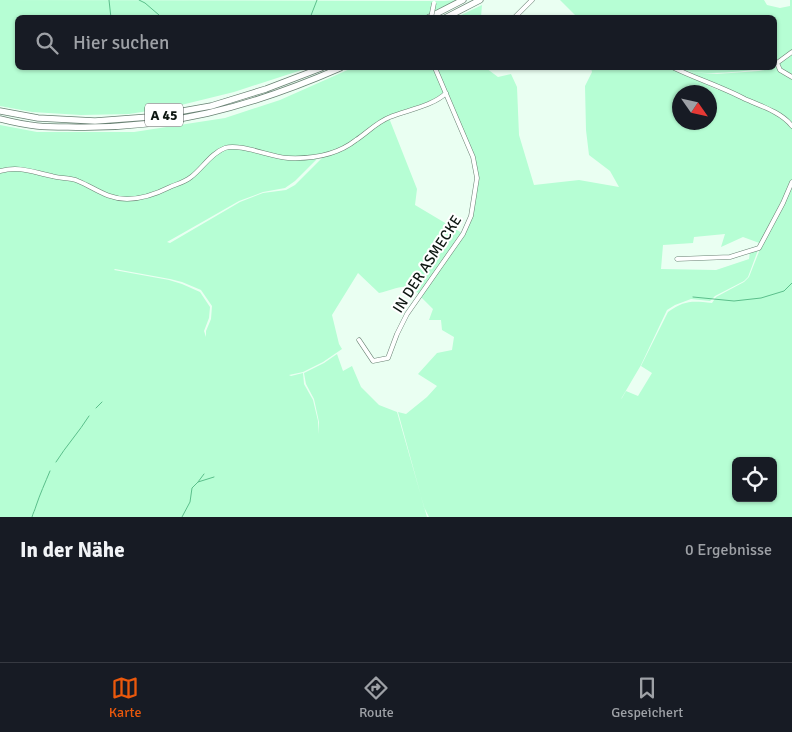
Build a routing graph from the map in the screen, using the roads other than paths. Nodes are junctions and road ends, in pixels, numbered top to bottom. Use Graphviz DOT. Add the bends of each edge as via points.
graph roads {
  1 [pos="463,0"];
  2 [pos="480,0"];
  3 [pos="532,0"];
  4 [pos="434,2"];
  5 [pos="430,15"];
  6 [pos="435,15"];
  7 [pos="451,15"];
  8 [pos="517,15"];
  9 [pos="792,52"];
  10 [pos="316,70"];
  11 [pos="335,70"];
  12 [pos="436,70"];
  13 [pos="679,70"];
  14 [pos="792,77"];
  15 [pos="446,93"];
  16 [pos="0,111"];
  17 [pos="0,119"];
  18 [pos="792,126"];
  19 [pos="0,171"];
  20 [pos="792,182"];
  21 [pos="677,259"];
  22 [pos="359,340"];
  1 -- 6 [label="highway"];
  2 -- 7 [label="highway"];
  3 -- 8 [label="street"];
  4 -- 5 [label="street, bridge"];
  9 -- 14 [label="street" via="777,63 780,70"];
  10 -- 16 [label="highway, A 45" via="226,101 149,117 86,120 38,118"];
  11 -- 17 [label="highway, A 45" via="260,99 161,123 99,128 36,126"];
  12 -- 15 [label="street, IN DER ASMECKE"];
  13 -- 18 [label="street" via="771,110"];
  15 -- 19 [label="street" via="434,101 389,117 347,147 322,155 288,158 225,148 191,177 145,197 125,199 109,196 70,178 28,170"];
  15 -- 22 [label="street, IN DER ASMECKE" via="473,157 477,178 471,216 463,234 407,314 388,358 372,361"];
  20 -- 21 [label="street" via="759,248 730,257"];
}
